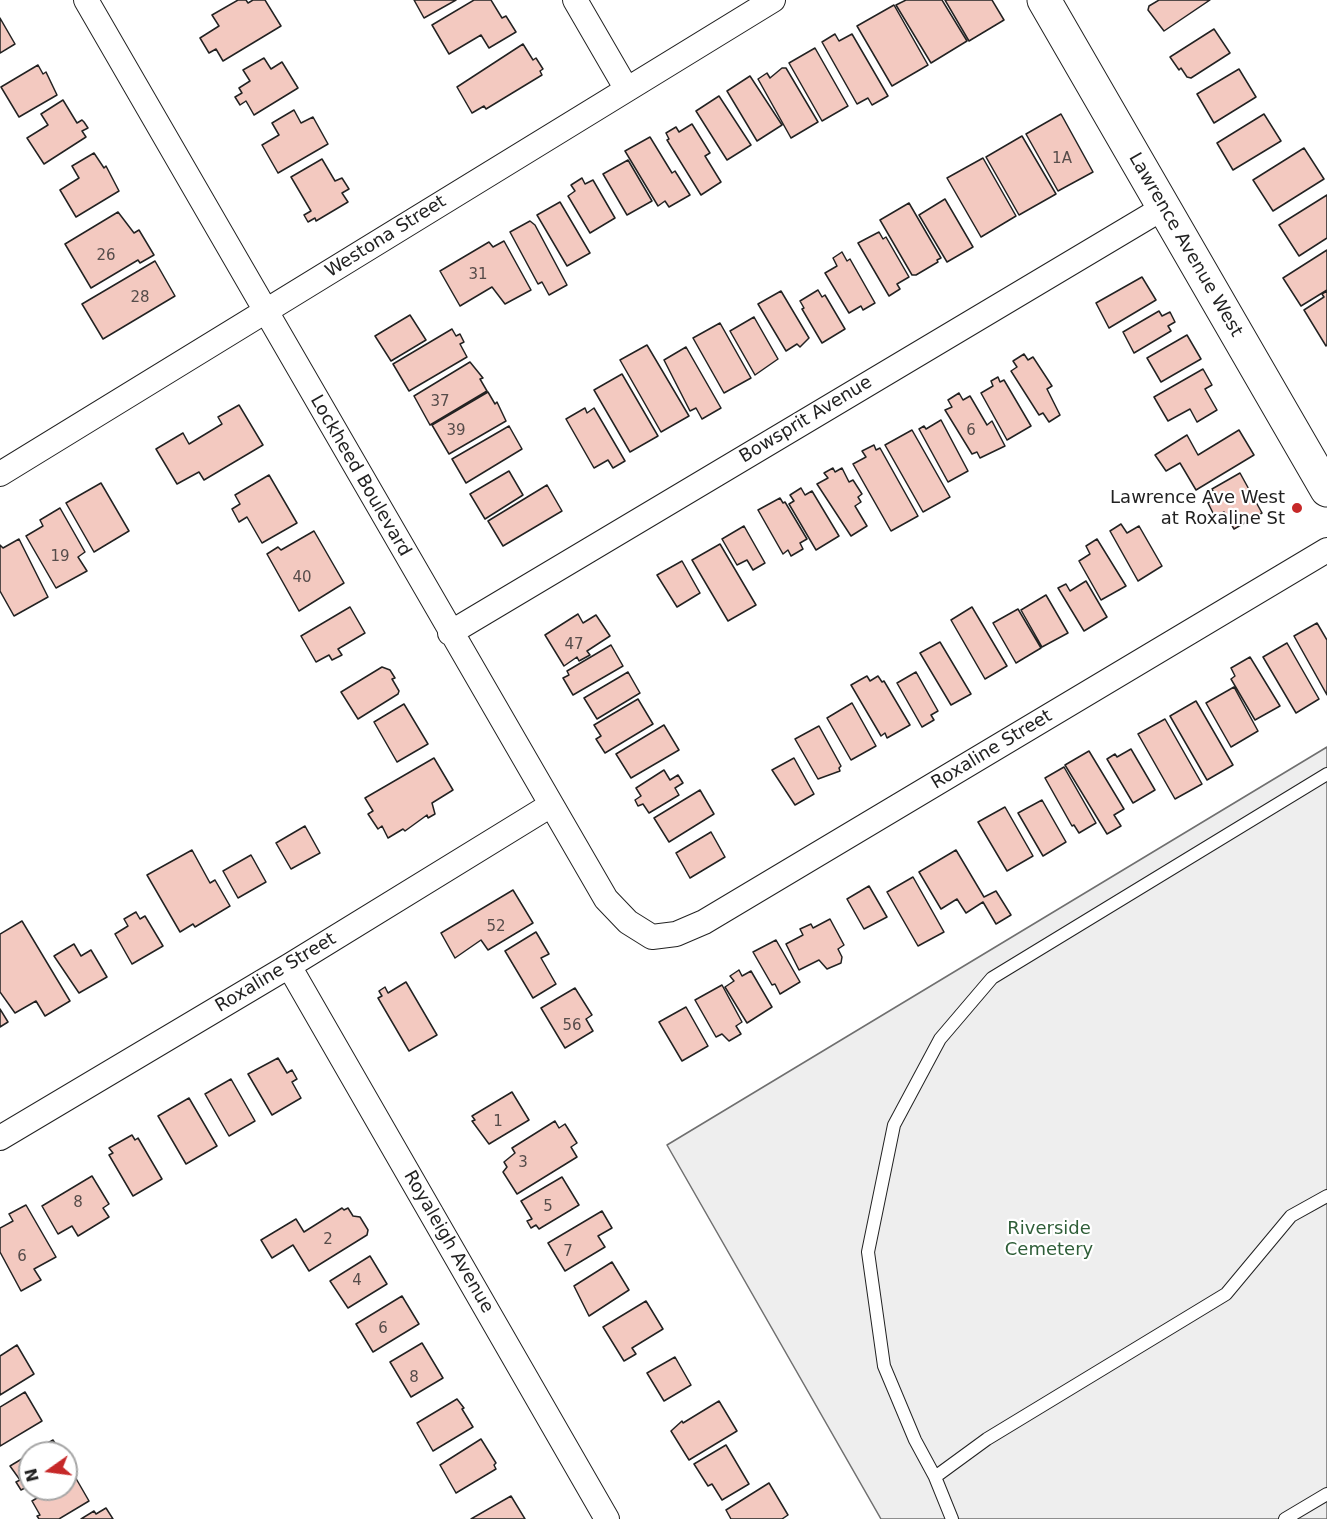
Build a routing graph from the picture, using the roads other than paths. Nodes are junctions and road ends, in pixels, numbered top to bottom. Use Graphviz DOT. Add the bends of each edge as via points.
graph roads {
  1 [pos="86,0"];
  2 [pos="575,0"];
  3 [pos="773,0"];
  4 [pos="1044,0"];
  5 [pos="626,88"];
  6 [pos="1163,208"];
  7 [pos="266,311"];
  8 [pos="0,474"];
  9 [pos="1327,490"];
  10 [pos="1327,550"];
  11 [pos="450,633"];
  12 [pos="1327,774"];
  13 [pos="551,805"];
  14 [pos="652,937"];
  15 [pos="289,966"];
  16 [pos="0,1138"];
  17 [pos="1327,1196"];
  18 [pos="935,1477"];
  19 [pos="1327,1494"];
  20 [pos="607,1519"];
  21 [pos="952,1519"];
  22 [pos="1285,1519"];
  1 -- 7 [label="street, Lockheed Boulevard"];
  2 -- 5 [label="street"];
  3 -- 5 [label="street, Westona Street"];
  4 -- 6 [label="main road, Lawrence Avenue West"];
  5 -- 7 [label="street, Westona Street"];
  6 -- 9 [label="main road, Lawrence Avenue West"];
  6 -- 11 [label="street, Bowsprit Avenue"];
  7 -- 8 [label="street, Westona Street"];
  7 -- 11 [label="street, Lockheed Boulevard"];
  10 -- 14 [label="street, Roxaline Street" via="704,922 676,934"];
  11 -- 13 [label="street, Lockheed Boulevard"];
  12 -- 18 [label="lane" via="992,978 940,1040 894,1125 868,1252 884,1366"];
  13 -- 14 [label="street, Lockheed Boulevard" via="606,899 628,922"];
  13 -- 15 [label="street, Roxaline Street"];
  15 -- 16 [label="street, Roxaline Street"];
  15 -- 20 [label="street, Royaleigh Avenue"];
  17 -- 18 [label="lane" via="1291,1216 1227,1294 987,1439"];
  18 -- 21 [label="lane"];
  19 -- 22 [label="lane"];
}
